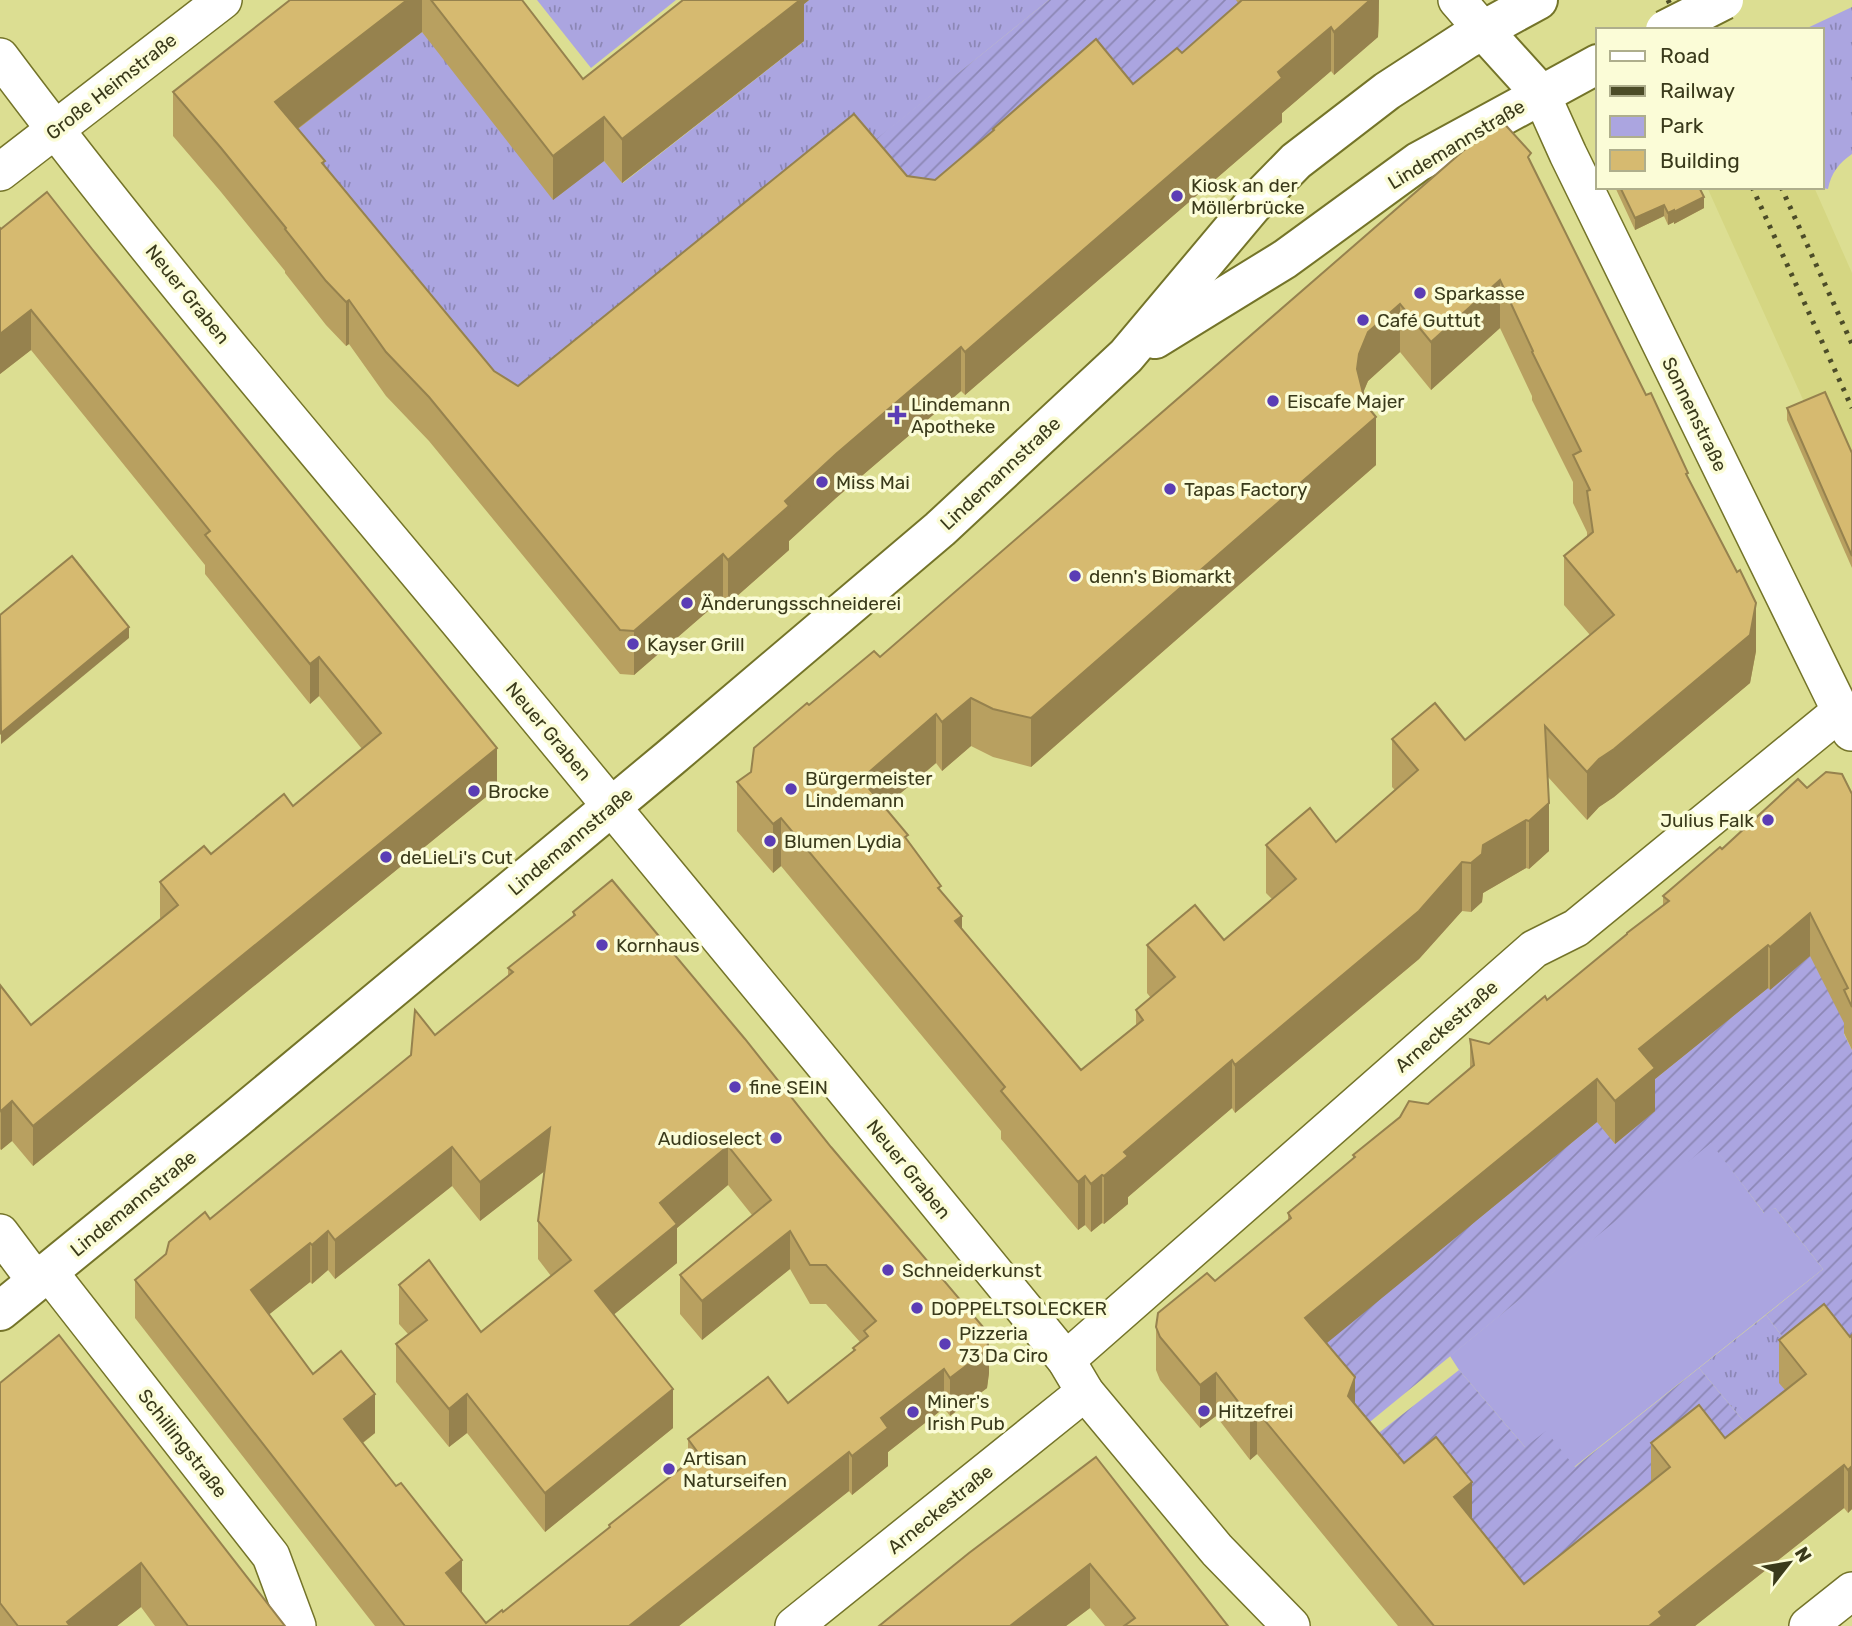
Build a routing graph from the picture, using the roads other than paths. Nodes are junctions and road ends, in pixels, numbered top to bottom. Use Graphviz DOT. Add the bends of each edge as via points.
graph roads {
  1 [pos="223,0"];
  2 [pos="1457,0"];
  3 [pos="1538,0"];
  4 [pos="1724,0"];
  5 [pos="1669,28"];
  6 [pos="1483,30"];
  7 [pos="0,57"];
  8 [pos="1596,65"];
  9 [pos="1541,94"];
  10 [pos="54,130"];
  11 [pos="0,172"];
  12 [pos="1126,356"];
  13 [pos="1846,722"];
  14 [pos="612,807"];
  15 [pos="0,1233"];
  16 [pos="42,1276"];
  17 [pos="0,1311"];
  18 [pos="1066,1360"];
  19 [pos="1085,1392"];
  20 [pos="1852,1591"];
  21 [pos="297,1626"];
  22 [pos="794,1626"];
  23 [pos="1291,1626"];
  24 [pos="1808,1626"];
  1 -- 10 [label="street, Große Heimstraße"];
  2 -- 6 [label="street"];
  3 -- 6 [label="main road, Lindemannstraße"];
  4 -- 5 [label="main road, bridge"];
  6 -- 9 [label="main road, Lindemannstraße"];
  6 -- 12 [label="main road, Lindemannstraße" via="1387,92 1296,161 1252,205"];
  7 -- 10 [label="street, Neuer Graben"];
  8 -- 9 [label="main road, Lindemannstraße"];
  9 -- 12 [label="main road, Lindemannstraße" via="1418,162 1284,259"];
  9 -- 13 [label="street, Sonnenstraße"];
  10 -- 11 [label="street, Große Heimstraße"];
  10 -- 14 [label="street, Neuer Graben"];
  12 -- 14 [label="main road, Lindemannstraße" via="940,529"];
  13 -- 18 [label="street, Arneckestraße" via="1576,928 1535,948"];
  14 -- 16 [label="main road, Lindemannstraße"];
  14 -- 18 [label="street, Neuer Graben"];
  15 -- 16 [label="street, Schillingstraße"];
  16 -- 17 [label="main road, Lindemannstraße"];
  16 -- 21 [label="street, Schillingstraße" via="271,1556"];
  18 -- 19 [label="street, Neuer Graben"];
  19 -- 22 [label="street, Arneckestraße"];
  19 -- 23 [label="street, Neuer Graben" via="1222,1556"];
  20 -- 24 [label="street"];
}
